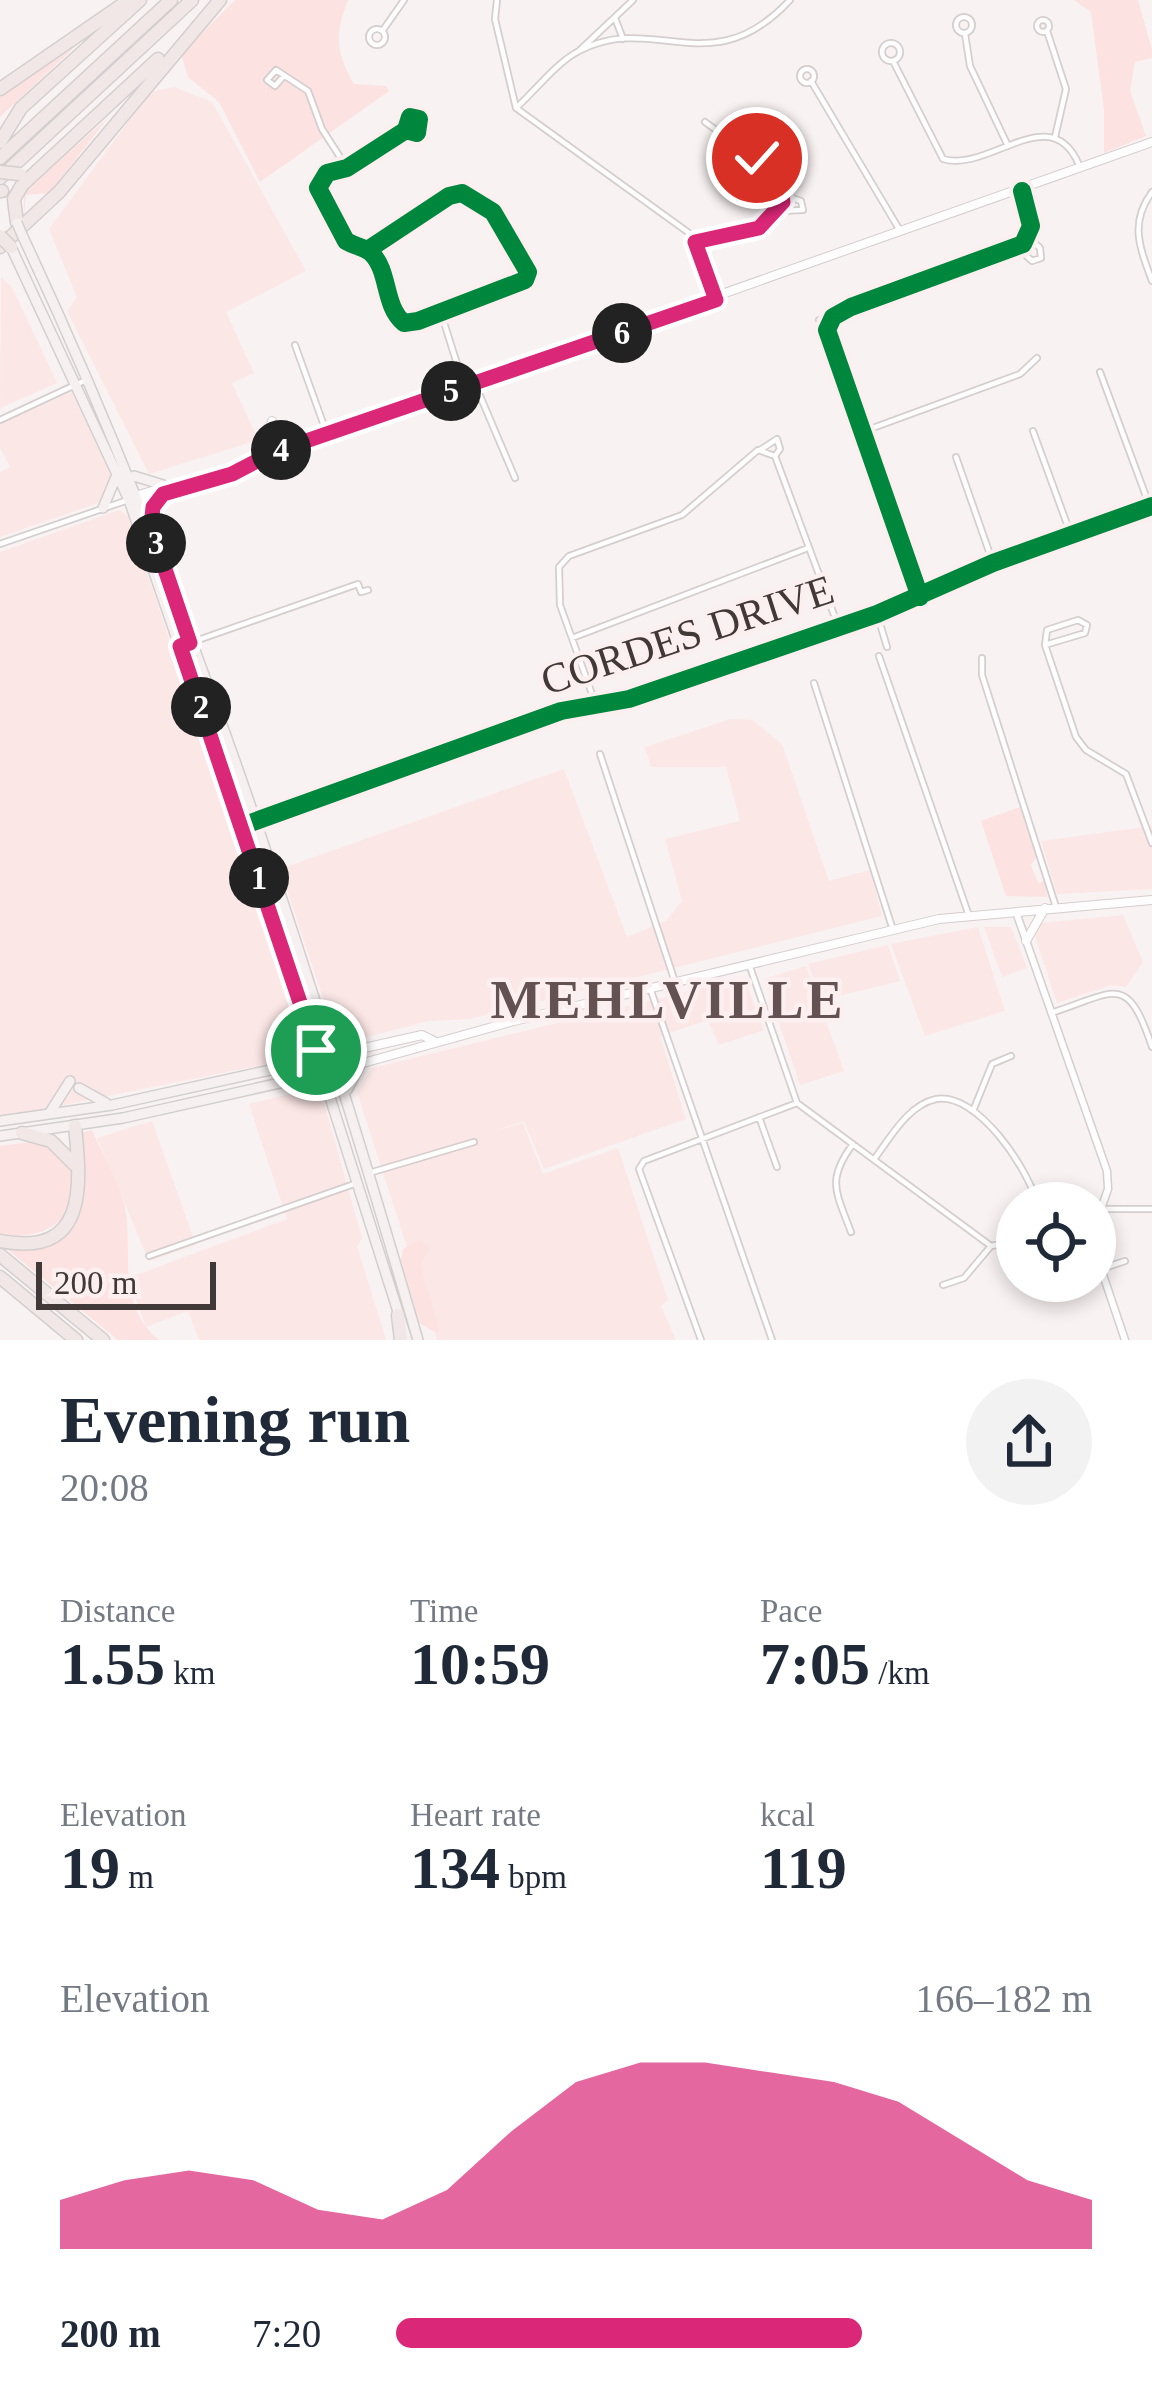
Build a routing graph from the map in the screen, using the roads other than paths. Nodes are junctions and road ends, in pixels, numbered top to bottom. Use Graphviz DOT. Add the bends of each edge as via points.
graph roads {
  1 [pos="129,0"];
  2 [pos="140,0"];
  3 [pos="171,0"];
  4 [pos="193,0"];
  5 [pos="220,0"];
  6 [pos="404,0"];
  7 [pos="497,0"];
  8 [pos="633,0"];
  9 [pos="790,0"];
  10 [pos="615,18"];
  11 [pos="1047,31"];
  12 [pos="382,32"];
  13 [pos="965,34"];
  14 [pos="183,39"];
  15 [pos="626,41"];
  16 [pos="580,50"];
  17 [pos="893,61"];
  18 [pos="283,77"];
  19 [pos="811,81"];
  20 [pos="0,89"];
  21 [pos="517,108"];
  22 [pos="14,116"];
  23 [pos="705,122"];
  24 [pos="0,123"];
  25 [pos="406,130"];
  26 [pos="1055,137"];
  27 [pos="0,142"];
  28 [pos="1152,142"];
  29 [pos="1008,146"];
  30 [pos="0,158"];
  31 [pos="347,168"];
  32 [pos="1081,170"];
  33 [pos="35,171"];
  34 [pos="0,184"];
  35 [pos="1022,191"];
  36 [pos="1152,192"];
  37 [pos="783,195"];
  38 [pos="780,211"];
  39 [pos="17,223"];
  40 [pos="902,234"];
  41 [pos="3,237"];
  42 [pos="1028,237"];
  43 [pos="695,242"];
  44 [pos="1018,247"];
  45 [pos="369,249"];
  46 [pos="1152,255"];
  47 [pos="1143,257"];
  48 [pos="1152,281"];
  49 [pos="716,300"];
  50 [pos="441,313"];
  51 [pos="295,344"];
  52 [pos="1037,358"];
  53 [pos="1100,372"];
  54 [pos="82,382"];
  55 [pos="469,385"];
  56 [pos="0,420"];
  57 [pos="272,421"];
  58 [pos="1033,431"];
  59 [pos="327,434"];
  60 [pos="859,434"];
  61 [pos="262,457"];
  62 [pos="956,457"];
  63 [pos="117,472"];
  64 [pos="130,473"];
  65 [pos="515,478"];
  66 [pos="163,489"];
  67 [pos="136,498"];
  68 [pos="1151,506"];
  69 [pos="103,508"];
  70 [pos="151,528"];
  71 [pos="1071,535"];
  72 [pos="0,544"];
  73 [pos="808,548"];
  74 [pos="993,563"];
  75 [pos="368,590"];
  76 [pos="920,596"];
  77 [pos="877,614"];
  78 [pos="837,623"];
  79 [pos="572,638"];
  80 [pos="185,645"];
  81 [pos="1045,645"];
  82 [pos="887,647"];
  83 [pos="879,656"];
  84 [pos="982,658"];
  85 [pos="814,683"];
  86 [pos="597,709"];
  87 [pos="600,754"];
  88 [pos="247,824"];
  89 [pos="1152,843"];
  90 [pos="1152,900"];
  91 [pos="1051,907"];
  92 [pos="1016,909"];
  93 [pos="968,913"];
  94 [pos="893,930"];
  95 [pos="1026,941"];
  96 [pos="748,964"];
  97 [pos="675,982"];
  98 [pos="650,988"];
  99 [pos="1051,1013"];
  100 [pos="310,1031"];
  101 [pos="328,1039"];
  102 [pos="434,1041"];
  103 [pos="1152,1047"];
  104 [pos="357,1049"];
  105 [pos="333,1055"];
  106 [pos="1011,1056"];
  107 [pos="319,1059"];
  108 [pos="292,1065"];
  109 [pos="360,1065"];
  110 [pos="338,1070"];
  111 [pos="323,1074"];
  112 [pos="301,1079"];
  113 [pos="329,1092"];
  114 [pos="346,1095"];
  115 [pos="796,1103"];
  116 [pos="112,1105"];
  117 [pos="973,1111"];
  118 [pos="49,1114"];
  119 [pos="759,1117"];
  120 [pos="0,1121"];
  121 [pos="75,1126"];
  122 [pos="22,1133"];
  123 [pos="0,1136"];
  124 [pos="701,1138"];
  125 [pos="474,1142"];
  126 [pos="854,1144"];
  127 [pos="874,1158"];
  128 [pos="777,1167"];
  129 [pos="80,1172"];
  130 [pos="369,1173"];
  131 [pos="1026,1182"];
  132 [pos="1106,1182"];
  133 [pos="357,1183"];
  134 [pos="1116,1208"];
  135 [pos="1152,1209"];
  136 [pos="851,1232"];
  137 [pos="0,1241"];
  138 [pos="996,1245"];
  139 [pos="991,1246"];
  140 [pos="0,1255"];
  141 [pos="149,1256"];
  142 [pos="1125,1261"];
  143 [pos="1116,1264"];
  144 [pos="0,1277"];
  145 [pos="943,1285"];
  146 [pos="1112,1302"];
  147 [pos="398,1315"];
  148 [pos="76,1340"];
  149 [pos="103,1340"];
  150 [pos="404,1340"];
  151 [pos="418,1340"];
  152 [pos="701,1340"];
  153 [pos="772,1340"];
  154 [pos="1125,1340"];
  1 -- 20 [label="highway"];
  2 -- 22 [label="highway"];
  3 -- 30 [label="highway"];
  4 -- 34 [label="highway"];
  5 -- 14 [label="highway"];
  6 -- 12 [label="street"];
  7 -- 21 [label="street"];
  8 -- 10 [label="street"];
  9 -- 15 [label="street" via="722,44"];
  10 -- 15 [label="street"];
  10 -- 16 [label="street"];
  11 -- 26 [label="street" via="1066,88"];
  13 -- 29 [label="street" via="970,66"];
  14 -- 33 [label="highway"];
  14 -- 41 [label="highway" via="58,192"];
  15 -- 16 [label="street"];
  16 -- 21 [label="street"];
  17 -- 29 [label="street" via="943,159 961,163"];
  18 -- 31 [label="street" via="308,92"];
  19 -- 40 [label="street"];
  21 -- 43 [label="street"];
  22 -- 24 [label="highway"];
  22 -- 27 [label="highway"];
  23 -- 37 [label="street" via="770,170"];
  25 -- 31 [label="street"];
  26 -- 29 [label="street"];
  26 -- 32 [label="street"];
  28 -- 32 [label="main road"];
  31 -- 45 [label="street" via="327,173 320,199 346,241"];
  32 -- 35 [label="main road"];
  33 -- 34 [label="highway, bridge"];
  33 -- 39 [label="highway" via="14,199"];
  34 -- 39 [label="main road"];
  35 -- 40 [label="main road"];
  35 -- 42 [label="street"];
  36 -- 47 [label="street" via="1138,219"];
  37 -- 38 [label="street"];
  37 -- 38 [label="street" via="803,210"];
  38 -- 43 [label="street" via="759,228"];
  39 -- 54 [label="main road, bridge"];
  40 -- 49 [label="main road"];
  41 -- 54 [label="main road"];
  42 -- 44 [label="street"];
  42 -- 44 [label="street" via="1040,248 1038,261"];
  43 -- 49 [label="street"];
  44 -- 60 [label="street" via="836,315 826,334"];
  45 -- 50 [label="street" via="396,316 404,322"];
  45 -- 50 [label="street" via="448,196 462,193 493,212 525,280"];
  46 -- 47 [label="street"];
  47 -- 48 [label="street"];
  49 -- 55 [label="main road"];
  50 -- 55 [label="street"];
  51 -- 59 [label="street"];
  52 -- 60 [label="street" via="1021,374"];
  53 -- 68 [label="street"];
  54 -- 56 [label="street"];
  54 -- 63 [label="main road"];
  54 -- 64 [label="main road"];
  55 -- 59 [label="main road"];
  55 -- 65 [label="street"];
  57 -- 61 [label="main road"];
  58 -- 71 [label="street"];
  59 -- 61 [label="main road"];
  60 -- 76 [label="street"];
  61 -- 66 [label="main road"];
  62 -- 74 [label="street"];
  63 -- 67 [label="main road"];
  63 -- 69 [label="main road"];
  64 -- 66 [label="main road"];
  64 -- 67 [label="main road"];
  66 -- 67 [label="main road"];
  66 -- 70 [label="main road"];
  67 -- 69 [label="street"];
  67 -- 70 [label="main road"];
  67 -- 80 [label="main road"];
  68 -- 71 [label="street, CORDES DRIVE"];
  69 -- 72 [label="street"];
  70 -- 80 [label="main road"];
  71 -- 74 [label="street, CORDES DRIVE"];
  73 -- 78 [label="street"];
  73 -- 79 [label="street"];
  73 -- 79 [label="street" via="768,452 682,515 569,556 556,585"];
  74 -- 76 [label="street, CORDES DRIVE"];
  75 -- 80 [label="street" via="358,584"];
  76 -- 77 [label="street, CORDES DRIVE"];
  77 -- 78 [label="street, CORDES DRIVE"];
  77 -- 82 [label="street"];
  78 -- 86 [label="street, CORDES DRIVE"];
  79 -- 86 [label="street"];
  80 -- 88 [label="main road"];
  81 -- 81 [label="street" via="1047,630 1078,620 1087,625"];
  81 -- 89 [label="street" via="1076,737 1126,774"];
  83 -- 93 [label="street"];
  84 -- 91 [label="street"];
  85 -- 94 [label="street"];
  86 -- 88 [label="street, CORDES DRIVE" via="561,711"];
  87 -- 97 [label="street"];
  88 -- 100 [label="main road"];
  88 -- 101 [label="main road"];
  90 -- 91 [label="main road"];
  91 -- 92 [label="main road"];
  91 -- 95 [label="main road"];
  92 -- 93 [label="main road"];
  92 -- 95 [label="street"];
  93 -- 94 [label="main road"];
  94 -- 96 [label="main road"];
  95 -- 99 [label="street"];
  96 -- 97 [label="main road"];
  96 -- 115 [label="street"];
  97 -- 98 [label="main road"];
  98 -- 102 [label="main road"];
  98 -- 124 [label="street"];
  99 -- 103 [label="street" via="1126,994"];
  99 -- 132 [label="street"];
  100 -- 107 [label="main road"];
  100 -- 108 [label="main road"];
  101 -- 104 [label="main road"];
  101 -- 105 [label="main road"];
  102 -- 104 [label="main road" via="422,1035"];
  102 -- 109 [label="main road"];
  104 -- 105 [label="main road"];
  105 -- 107 [label="main road"];
  105 -- 110 [label="main road"];
  106 -- 117 [label="street" via="992,1064"];
  107 -- 108 [label="main road"];
  107 -- 111 [label="main road"];
  108 -- 116 [label="main road"];
  109 -- 110 [label="main road"];
  109 -- 114 [label="main road"];
  110 -- 111 [label="main road"];
  110 -- 114 [label="main road"];
  111 -- 112 [label="main road"];
  111 -- 113 [label="main road"];
  112 -- 113 [label="main road"];
  112 -- 121 [label="main road"];
  113 -- 133 [label="main road"];
  114 -- 130 [label="main road"];
  115 -- 119 [label="street"];
  115 -- 126 [label="street"];
  116 -- 118 [label="main road"];
  116 -- 118 [label="main road" via="75,1084"];
  117 -- 127 [label="street" via="950,1100 923,1105"];
  117 -- 131 [label="street" via="1006,1145"];
  118 -- 120 [label="main road"];
  119 -- 124 [label="street"];
  119 -- 128 [label="street"];
  121 -- 122 [label="main road"];
  121 -- 129 [label="highway"];
  122 -- 123 [label="main road"];
  122 -- 129 [label="highway" via="57,1145"];
  124 -- 152 [label="street" via="639,1169"];
  124 -- 153 [label="street"];
  125 -- 130 [label="street"];
  126 -- 127 [label="street"];
  126 -- 136 [label="street" via="835,1168"];
  127 -- 139 [label="street"];
  129 -- 137 [label="highway" via="78,1205 57,1234 20,1245"];
  130 -- 151 [label="main road"];
  133 -- 141 [label="street"];
  133 -- 147 [label="main road"];
  134 -- 135 [label="street"];
  138 -- 139 [label="street"];
  139 -- 145 [label="street" via="964,1278"];
  140 -- 149 [label="highway"];
  142 -- 143 [label="street"];
  144 -- 148 [label="highway"];
  146 -- 154 [label="street"];
  147 -- 150 [label="highway"];
}
